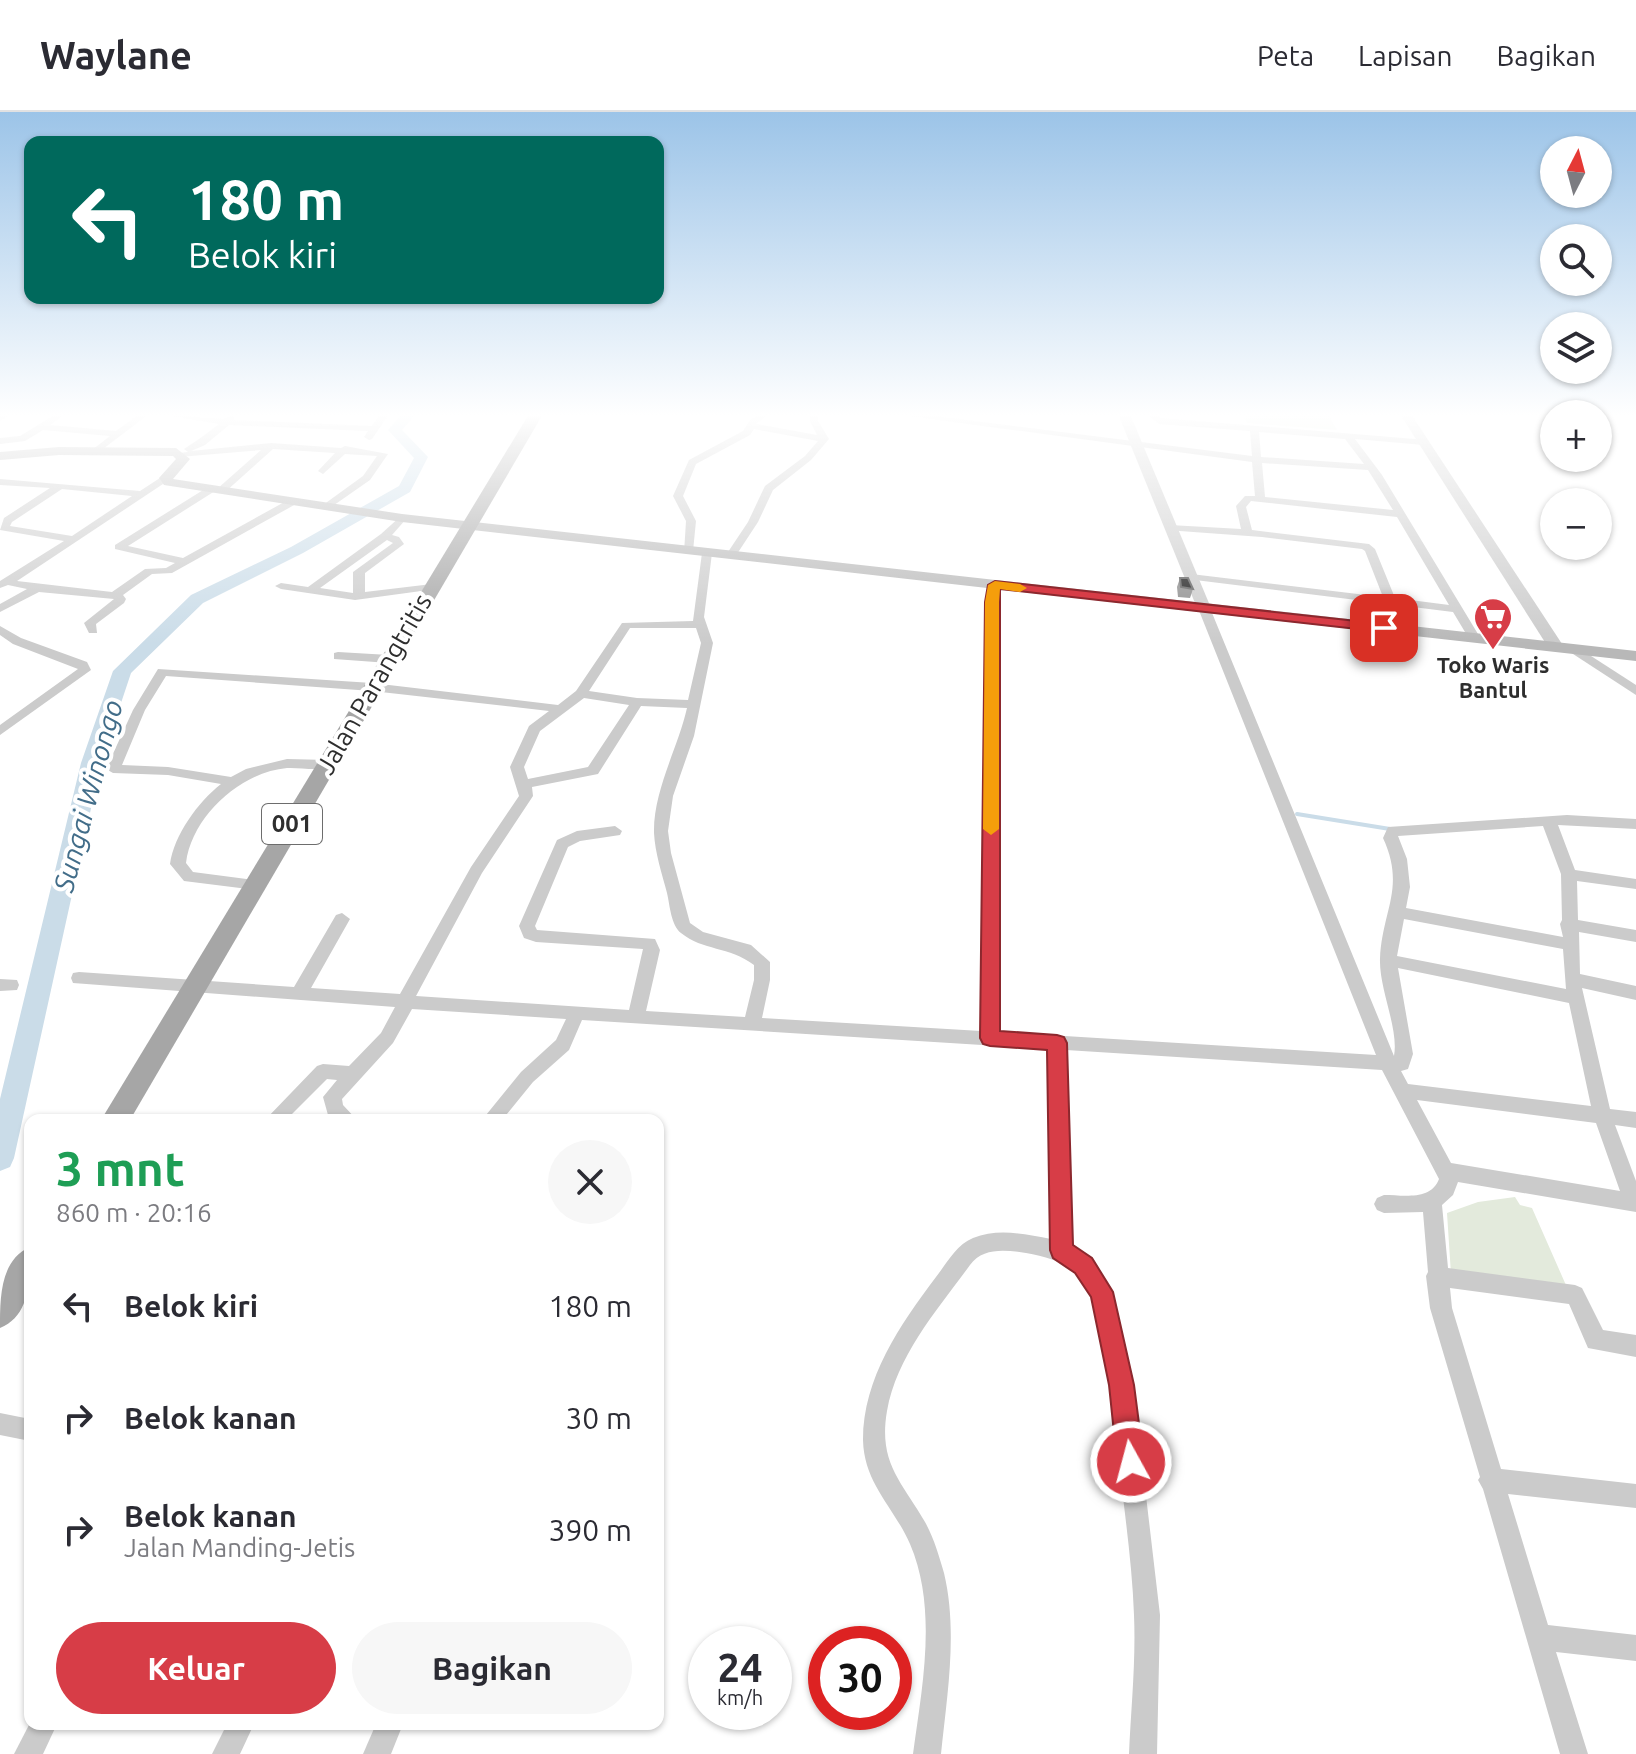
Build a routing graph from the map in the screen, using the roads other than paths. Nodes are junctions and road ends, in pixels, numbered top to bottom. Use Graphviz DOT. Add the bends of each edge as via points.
graph roads {
  1 [pos="53,491"];
  2 [pos="107,491"];
  3 [pos="146,491"];
  4 [pos="215,491"];
  5 [pos="220,491"];
  6 [pos="350,491"];
  7 [pos="489,491"];
  8 [pos="680,491"];
  9 [pos="768,491"];
  10 [pos="1155,491"];
  11 [pos="1260,491"];
  12 [pos="1385,491"];
  13 [pos="1455,491"];
  14 [pos="141,494"];
  15 [pos="1260,498"];
  16 [pos="292,502"];
  17 [pos="327,507"];
  18 [pos="0,514"];
  19 [pos="1400,514"];
  20 [pos="14,516"];
  21 [pos="402,518"];
  22 [pos="467,526"];
  23 [pos="1170,528"];
  24 [pos="17,532"];
  25 [pos="1247,533"];
  26 [pos="385,536"];
  27 [pos="74,540"];
  28 [pos="0,541"];
  29 [pos="688,551"];
  30 [pos="707,553"];
  31 [pos="731,555"];
  32 [pos="185,562"];
  33 [pos="1191,577"];
  34 [pos="3,583"];
  35 [pos="995,585"];
  36 [pos="281,586"];
  37 [pos="432,587"];
  38 [pos="37,588"];
  39 [pos="312,589"];
  40 [pos="117,596"];
  41 [pos="359,597"];
  42 [pos="1390,600"];
  43 [pos="1204,608"];
  44 [pos="0,609"];
  45 [pos="1456,609"];
  46 [pos="699,624"];
  47 [pos="0,630"];
  48 [pos="93,630"];
  49 [pos="1475,639"];
  50 [pos="1556,647"];
  51 [pos="1574,649"];
  52 [pos="338,656"];
  53 [pos="1636,656"];
  54 [pos="389,659"];
  55 [pos="372,687"];
  56 [pos="1636,691"];
  57 [pos="581,694"];
  58 [pos="637,702"];
  59 [pos="694,704"];
  60 [pos="561,709"];
  61 [pos="0,731"];
  62 [pos="328,764"];
  63 [pos="230,781"];
  64 [pos="525,784"];
  65 [pos="1549,822"];
  66 [pos="1636,824"];
  67 [pos="615,831"];
  68 [pos="1569,874"];
  69 [pos="1636,884"];
  70 [pos="256,885"];
  71 [pos="1398,912"];
  72 [pos="342,919"];
  73 [pos="1568,924"];
  74 [pos="1636,936"];
  75 [pos="1569,944"];
  76 [pos="1388,960"];
  77 [pos="79,978"];
  78 [pos="1572,979"];
  79 [pos="195,986"];
  80 [pos="300,992"];
  81 [pos="1636,993"];
  82 [pos="1577,998"];
  83 [pos="405,1002"];
  84 [pos="577,1013"];
  85 [pos="636,1015"];
  86 [pos="752,1022"];
  87 [pos="990,1038"];
  88 [pos="1057,1043"];
  89 [pos="1388,1064"];
  90 [pos="353,1074"];
  91 [pos="1403,1091"];
  92 [pos="119,1114"];
  93 [pos="280,1114"];
  94 [pos="341,1114"];
  95 [pos="496,1114"];
  96 [pos="1602,1115"];
  97 [pos="1636,1120"];
  98 [pos="1446,1171"];
  99 [pos="1432,1202"];
  100 [pos="1635,1202"];
  101 [pos="1384,1204"];
  102 [pos="1061,1250"];
  103 [pos="24,1272"];
  104 [pos="1436,1276"];
  105 [pos="0,1312"];
  106 [pos="1636,1346"];
  107 [pos="0,1424"];
  108 [pos="24,1429"];
  109 [pos="1490,1480"];
  110 [pos="1636,1496"];
  111 [pos="1538,1637"];
  112 [pos="1636,1648"];
  113 [pos="41,1730"];
  114 [pos="238,1730"];
  115 [pos="387,1730"];
  116 [pos="28,1754"];
  117 [pos="226,1754"];
  118 [pos="377,1754"];
  119 [pos="927,1754"];
  120 [pos="1143,1754"];
  121 [pos="1574,1754"];
  1 -- 20 [label="street"];
  2 -- 14 [label="street"];
  3 -- 14 [label="street"];
  4 -- 32 [label="street" via="119,547"];
  5 -- 16 [label="main road"];
  6 -- 17 [label="street"];
  7 -- 22 [label="main road, Jalan Parangtritis / 001"];
  8 -- 29 [label="street" via="691,521"];
  9 -- 31 [label="street"];
  10 -- 23 [label="street"];
  11 -- 15 [label="street"];
  12 -- 19 [label="street"];
  13 -- 50 [label="street"];
  14 -- 27 [label="street"];
  15 -- 19 [label="street" via="1345,512"];
  15 -- 25 [label="street" via="1242,503"];
  16 -- 17 [label="main road"];
  16 -- 32 [label="street"];
  17 -- 21 [label="main road"];
  18 -- 20 [label="street"];
  19 -- 45 [label="street"];
  20 -- 24 [label="street" via="3,526"];
  21 -- 22 [label="main road"];
  21 -- 26 [label="street"];
  22 -- 29 [label="main road"];
  22 -- 37 [label="main road, Jalan Parangtritis / 001"];
  23 -- 25 [label="street"];
  23 -- 33 [label="street"];
  24 -- 27 [label="street"];
  24 -- 28 [label="street"];
  25 -- 42 [label="street" via="1366,547"];
  26 -- 39 [label="street"];
  26 -- 41 [label="street" via="399,544 359,572"];
  27 -- 34 [label="street"];
  29 -- 30 [label="main road"];
  30 -- 31 [label="main road"];
  30 -- 46 [label="street"];
  31 -- 35 [label="main road"];
  32 -- 40 [label="street" via="168,571 149,571"];
  33 -- 42 [label="street"];
  33 -- 43 [label="street"];
  34 -- 38 [label="street"];
  35 -- 43 [label="main road"];
  35 -- 87 [label="street"];
  36 -- 39 [label="street"];
  37 -- 41 [label="street"];
  37 -- 54 [label="main road, Jalan Parangtritis / 001"];
  38 -- 40 [label="street"];
  38 -- 44 [label="street"];
  39 -- 41 [label="street"];
  40 -- 48 [label="street" via="118,603 90,623"];
  42 -- 45 [label="street"];
  43 -- 49 [label="main road"];
  43 -- 89 [label="street"];
  45 -- 49 [label="street"];
  46 -- 57 [label="street" via="626,625"];
  46 -- 59 [label="street" via="707,643"];
  47 -- 61 [label="street" via="85,670"];
  49 -- 50 [label="main road"];
  50 -- 51 [label="main road"];
  51 -- 53 [label="main road"];
  51 -- 56 [label="street"];
  52 -- 54 [label="street"];
  54 -- 55 [label="main road, Jalan Parangtritis / 001"];
  55 -- 60 [label="street"];
  55 -- 62 [label="main road, Jalan Parangtritis / 001"];
  55 -- 63 [label="street" via="162,672 113,769"];
  57 -- 58 [label="street"];
  57 -- 60 [label="street"];
  58 -- 59 [label="street"];
  58 -- 64 [label="street" via="593,771"];
  59 -- 86 [label="street" via="666,796 664,853 683,926 698,937 751,952 762,962"];
  60 -- 64 [label="street" via="530,735 517,767"];
  62 -- 63 [label="street" via="272,764"];
  62 -- 70 [label="main road, Jalan Parangtritis / 001"];
  63 -- 70 [label="street" via="205,807 181,845 178,864 189,877"];
  64 -- 83 [label="street" via="523,801 476,871"];
  65 -- 66 [label="street"];
  65 -- 68 [label="street"];
  65 -- 71 [label="street" via="1393,831 1390,838 1402,877"];
  67 -- 85 [label="street" via="577,836 562,844 527,926 536,936 649,943 652,950"];
  68 -- 69 [label="street"];
  68 -- 73 [label="street"];
  70 -- 79 [label="main road, Jalan Parangtritis / 001"];
  71 -- 75 [label="street"];
  71 -- 76 [label="street"];
  72 -- 80 [label="street"];
  73 -- 74 [label="street"];
  73 -- 75 [label="street"];
  75 -- 78 [label="street"];
  76 -- 82 [label="street"];
  76 -- 89 [label="street" via="1404,1060"];
  77 -- 79 [label="street"];
  78 -- 81 [label="street"];
  78 -- 82 [label="street"];
  79 -- 80 [label="street"];
  79 -- 92 [label="main road, Jalan Parangtritis / 001"];
  80 -- 83 [label="street"];
  82 -- 96 [label="street"];
  83 -- 84 [label="street"];
  83 -- 90 [label="street" via="387,1038"];
  84 -- 85 [label="street"];
  84 -- 95 [label="street" via="563,1045"];
  85 -- 86 [label="street"];
  86 -- 87 [label="street"];
  87 -- 88 [label="street"];
  88 -- 89 [label="street"];
  88 -- 102 [label="street"];
  89 -- 91 [label="street"];
  90 -- 93 [label="street" via="323,1071"];
  90 -- 94 [label="street" via="332,1097"];
  91 -- 96 [label="street"];
  91 -- 98 [label="street"];
  96 -- 97 [label="street"];
  96 -- 100 [label="street"];
  98 -- 99 [label="street" via="1448,1187"];
  98 -- 100 [label="street"];
  99 -- 101 [label="street"];
  99 -- 104 [label="street"];
  102 -- 119 [label="street" via="995,1241 976,1245 903,1341 881,1388 875,1434 882,1474 918,1534 937,1618"];
  102 -- 120 [label="street" via="1083,1265 1102,1292 1122,1385 1147,1615"];
  103 -- 105 [label="main road"];
  104 -- 106 [label="street" via="1575,1295 1596,1340"];
  104 -- 109 [label="street"];
  107 -- 108 [label="street"];
  109 -- 110 [label="street"];
  109 -- 111 [label="street"];
  111 -- 112 [label="street"];
  111 -- 121 [label="street"];
  113 -- 116 [label="street"];
  114 -- 117 [label="street"];
  115 -- 118 [label="street"];
}
